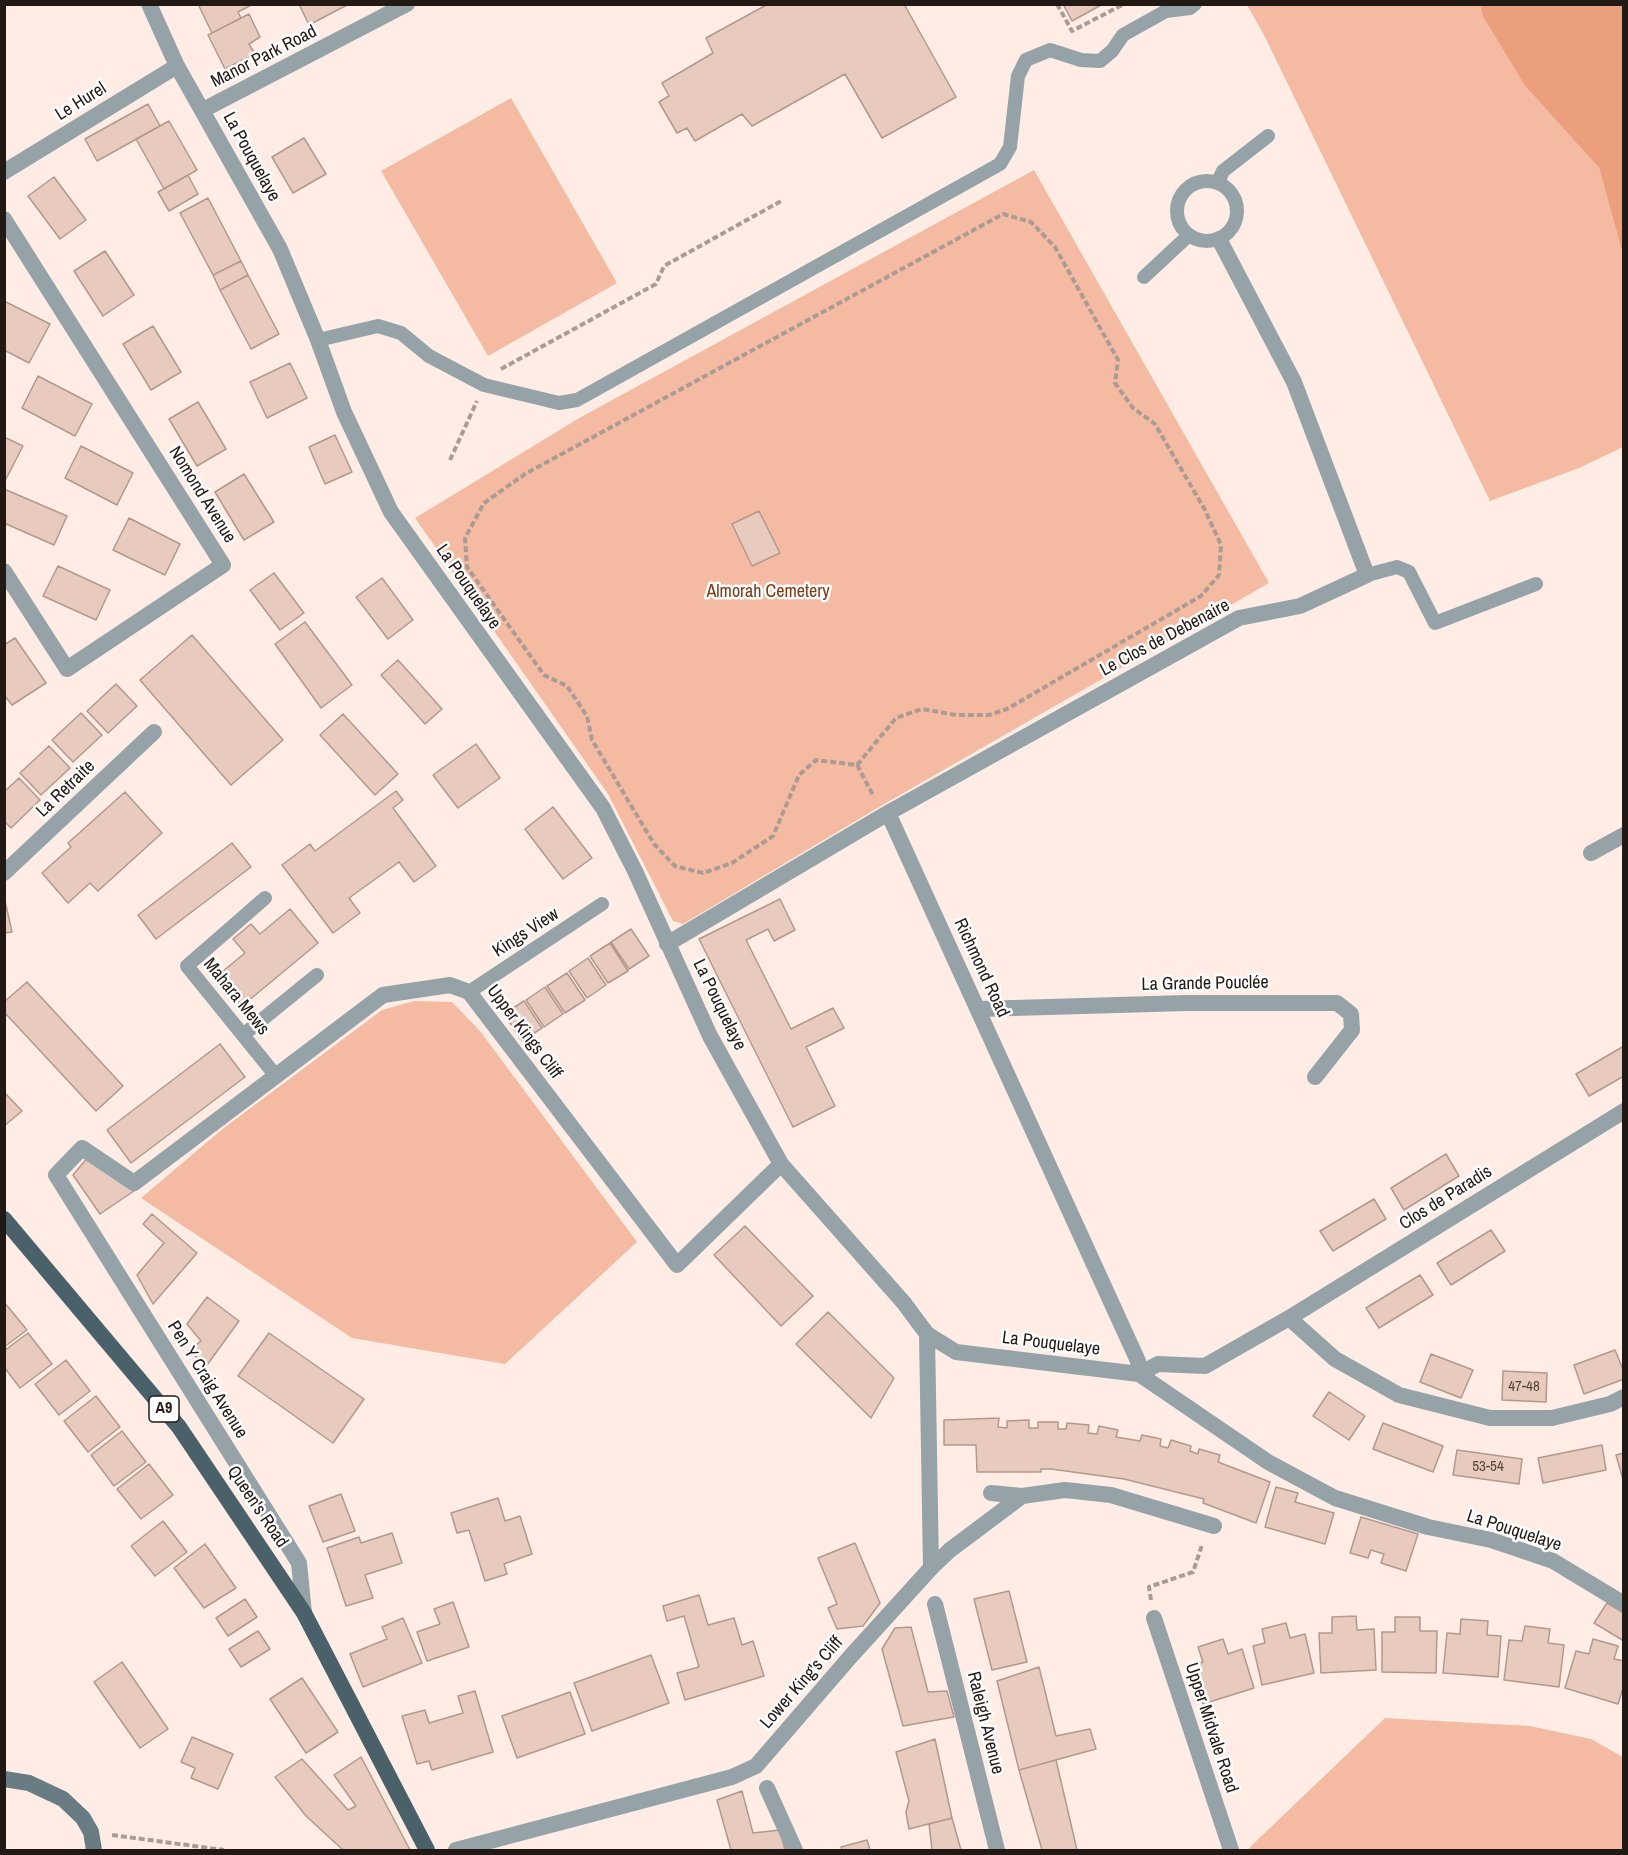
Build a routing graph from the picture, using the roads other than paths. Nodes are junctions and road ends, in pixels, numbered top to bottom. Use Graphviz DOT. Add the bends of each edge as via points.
graph roads {
  1 [pos="149,4"];
  2 [pos="407,4"];
  3 [pos="1195,4"];
  4 [pos="177,66"];
  5 [pos="203,110"];
  6 [pos="1268,136"];
  7 [pos="4,172"];
  8 [pos="1218,182"];
  9 [pos="4,219"];
  10 [pos="1188,235"];
  11 [pos="1219,238"];
  12 [pos="1144,277"];
  13 [pos="318,340"];
  14 [pos="4,571"];
  15 [pos="1367,575"];
  16 [pos="1536,584"];
  17 [pos="154,732"];
  18 [pos="888,813"];
  19 [pos="1623,835"];
  20 [pos="1591,853"];
  21 [pos="4,873"];
  22 [pos="265,898"];
  23 [pos="602,904"];
  24 [pos="668,944"];
  25 [pos="317,975"];
  26 [pos="469,992"];
  27 [pos="979,1009"];
  28 [pos="243,1035"];
  29 [pos="276,1076"];
  30 [pos="1316,1077"];
  31 [pos="1623,1111"];
  32 [pos="782,1164"];
  33 [pos="56,1176"];
  34 [pos="4,1219"];
  35 [pos="1289,1318"];
  36 [pos="927,1334"];
  37 [pos="1139,1374"];
  38 [pos="1623,1397"];
  39 [pos="991,1492"];
  40 [pos="1022,1496"];
  41 [pos="1211,1525"];
  42 [pos="931,1568"];
  43 [pos="935,1604"];
  44 [pos="1623,1604"];
  45 [pos="304,1613"];
  46 [pos="1154,1618"];
  47 [pos="4,1779"];
  48 [pos="767,1788"];
  49 [pos="94,1851"];
  50 [pos="428,1851"];
  51 [pos="456,1851"];
  52 [pos="795,1851"];
  53 [pos="998,1851"];
  54 [pos="1232,1851"];
  1 -- 4 [label="street, La Pouquelaye"];
  2 -- 5 [label="street, Manor Park Road"];
  3 -- 13 [label="lane" via="1166,11 1123,35 1100,61 1050,51 1026,60 1018,76 1010,147 1000,164 577,400 559,403 484,385 429,356 401,333 378,326"];
  4 -- 5 [label="street, La Pouquelaye"];
  4 -- 7 [label="street, Le Hurel"];
  5 -- 13 [label="street, La Pouquelaye" via="280,249"];
  6 -- 8 [label="lane" via="1223,171"];
  8 -- 10 [label="lane" via="1202,181 1182,194 1178,220"];
  8 -- 11 [label="lane" via="1229,190 1237,210 1234,225"];
  9 -- 14 [label="street, Nomond Avenue" via="223,565 67,669"];
  10 -- 11 [label="lane" via="1210,241"];
  10 -- 12 [label="lane"];
  11 -- 15 [label="street" via="1294,382"];
  13 -- 24 [label="street, La Pouquelaye" via="344,412 391,512 603,808"];
  15 -- 16 [label="lane" via="1397,567 1409,572 1435,623"];
  15 -- 18 [label="street, Le Clos de Debenaire" via="1300,606 1239,618"];
  17 -- 21 [label="street, La Retraite"];
  18 -- 24 [label="street"];
  18 -- 27 [label="street, Richmond Road"];
  19 -- 20 [label="street"];
  22 -- 28 [label="lane, Mahara Mews" via="187,966"];
  23 -- 26 [label="lane, Kings View"];
  24 -- 32 [label="street, La Pouquelaye" via="710,1036"];
  25 -- 28 [label="lane"];
  26 -- 29 [label="street, Upper Kings Cliff" via="450,984 383,995"];
  26 -- 32 [label="street, Upper Kings Cliff" via="677,1265"];
  27 -- 30 [label="street, La Grande Pouclée" via="1337,1003 1351,1014 1352,1030"];
  27 -- 37 [label="street, Richmond Road" via="1138,1361"];
  28 -- 29 [label="lane, Mahara Mews"];
  29 -- 33 [label="street, Upper Kings Cliff" via="134,1183 82,1148"];
  31 -- 35 [label="street, Clos de Paradis"];
  32 -- 36 [label="street, La Pouquelaye"];
  33 -- 45 [label="street, Pen Y Craig Avenue" via="299,1563"];
  34 -- 45 [label="main road, Queen's Road / A9" via="179,1427"];
  35 -- 37 [label="street, Clos de Paradis" via="1205,1366 1158,1364"];
  35 -- 38 [label="street" via="1335,1359 1400,1395 1491,1418 1552,1418 1610,1404"];
  36 -- 37 [label="street, La Pouquelaye" via="956,1352"];
  36 -- 42 [label="street"];
  37 -- 44 [label="street, La Pouquelaye" via="1268,1462 1335,1498 1553,1561"];
  39 -- 40 [label="street"];
  40 -- 41 [label="street" via="1065,1490 1111,1495"];
  40 -- 42 [label="street, Lower King's Cliff"];
  42 -- 51 [label="street, Lower King's Cliff" via="756,1766 732,1778"];
  43 -- 53 [label="street, Raleigh Avenue"];
  45 -- 50 [label="main road, Queen's Road / A9"];
  46 -- 54 [label="street, Upper Midvale Road"];
  47 -- 49 [label="main road" via="29,1783 63,1799 83,1818"];
  48 -- 52 [label="street"];
}
